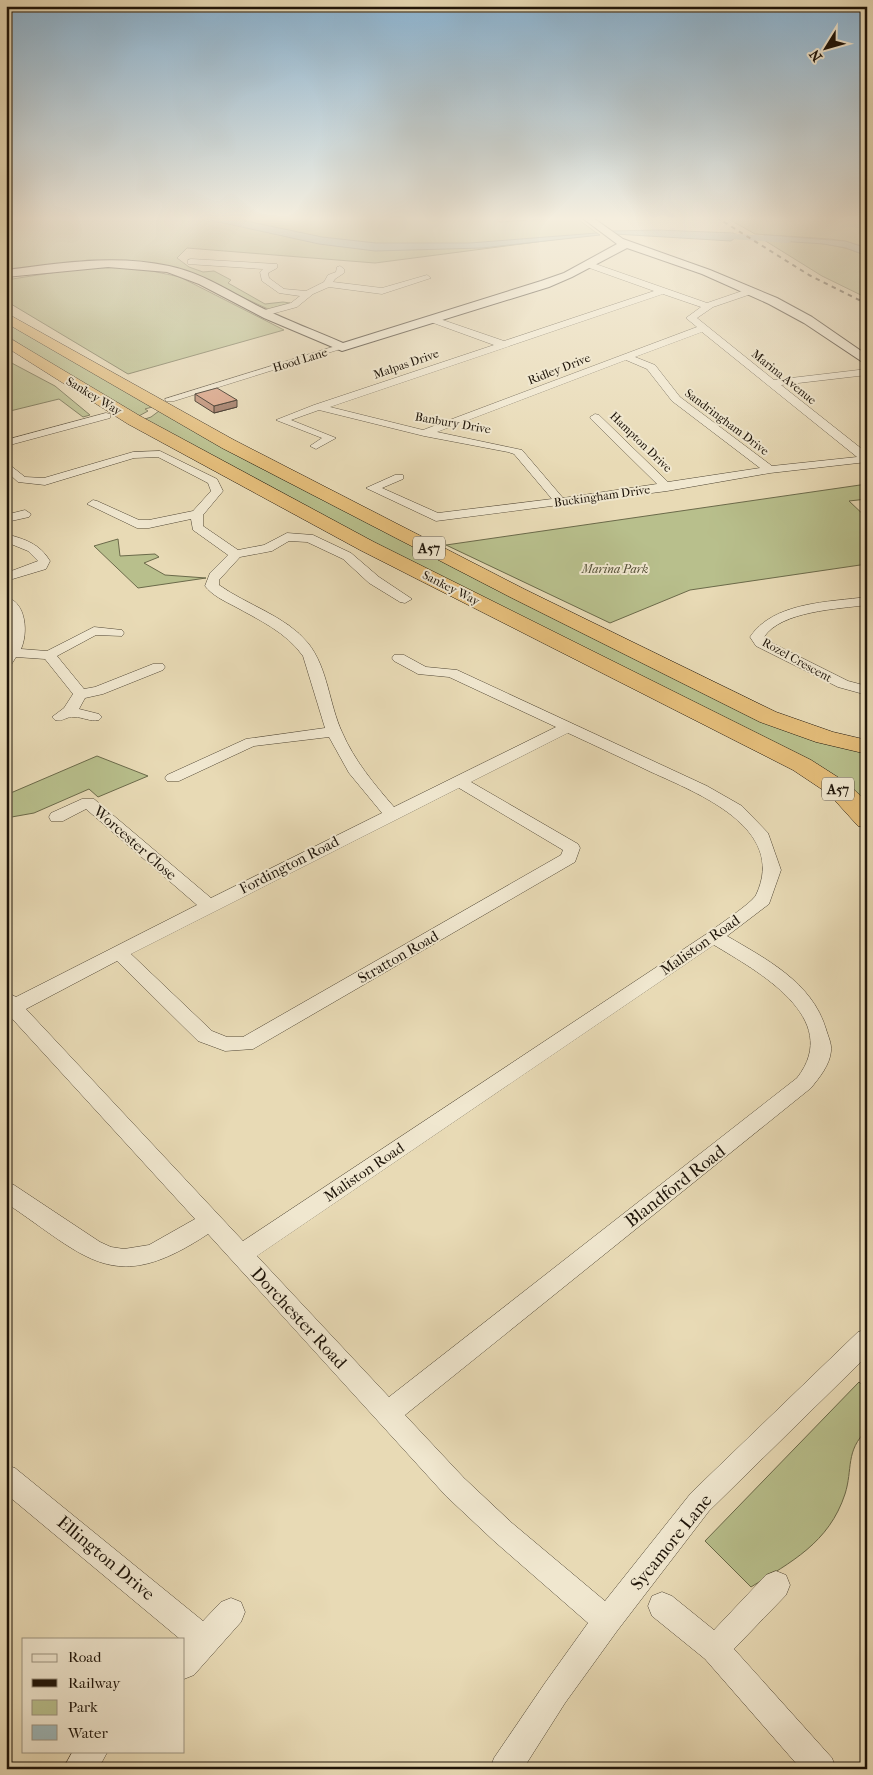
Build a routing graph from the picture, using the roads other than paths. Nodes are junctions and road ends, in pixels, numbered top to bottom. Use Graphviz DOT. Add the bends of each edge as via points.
graph roads {
  1 [pos="236,300"];
  2 [pos="300,300"];
  3 [pos="493,300"];
  4 [pos="633,300"];
  5 [pos="689,300"];
  6 [pos="723,300"];
  7 [pos="770,300"];
  8 [pos="706,306"];
  9 [pos="264,314"];
  10 [pos="6,317"];
  11 [pos="431,319"];
  12 [pos="703,328"];
  13 [pos="6,340"];
  14 [pos="502,344"];
  15 [pos="342,347"];
  16 [pos="861,352"];
  17 [pos="626,357"];
  18 [pos="867,361"];
  19 [pos="867,372"];
  20 [pos="772,382"];
  21 [pos="170,399"];
  22 [pos="318,407"];
  23 [pos="106,416"];
  24 [pos="595,417"];
  25 [pos="424,433"];
  26 [pos="6,443"];
  27 [pos="316,446"];
  28 [pos="867,459"];
  29 [pos="6,465"];
  30 [pos="770,470"];
  31 [pos="405,477"];
  32 [pos="667,486"];
  33 [pos="111,498"];
  34 [pos="560,502"];
  35 [pos="24,514"];
  36 [pos="197,514"];
  37 [pos="8,516"];
  38 [pos="6,538"];
  39 [pos="40,539"];
  40 [pos="24,543"];
  41 [pos="235,554"];
  42 [pos="6,577"];
  43 [pos="405,599"];
  44 [pos="6,600"];
  45 [pos="867,601"];
  46 [pos="117,633"];
  47 [pos="48,655"];
  48 [pos="10,658"];
  49 [pos="399,658"];
  50 [pos="160,667"];
  51 [pos="867,691"];
  52 [pos="80,694"];
  53 [pos="94,717"];
  54 [pos="568,727"];
  55 [pos="334,732"];
  56 [pos="867,747"];
  57 [pos="174,778"];
  58 [pos="460,782"];
  59 [pos="391,814"];
  60 [pos="57,817"];
  61 [pos="867,820"];
  62 [pos="209,906"];
  63 [pos="714,937"];
  64 [pos="119,953"];
  65 [pos="10,1003"];
  66 [pos="6,1191"];
  67 [pos="210,1221"];
  68 [pos="241,1255"];
  69 [pos="863,1351"];
  70 [pos="388,1413"];
  71 [pos="6,1477"];
  72 [pos="776,1585"];
  73 [pos="662,1606"];
  74 [pos="231,1612"];
  75 [pos="607,1621"];
  76 [pos="204,1640"];
  77 [pos="714,1649"];
  78 [pos="185,1664"];
  79 [pos="92,1752"];
  80 [pos="78,1769"];
  81 [pos="506,1769"];
  82 [pos="821,1769"];
  1 -- 9 [label="street"];
  2 -- 9 [label="street" via="294,305"];
  3 -- 11 [label="street, Hood Lane"];
  4 -- 14 [label="street, Malpas Drive"];
  5 -- 8 [label="street"];
  6 -- 8 [label="street"];
  7 -- 16 [label="street"];
  8 -- 12 [label="street" via="691,318"];
  9 -- 15 [label="street"];
  10 -- 56 [label="highway, Sankey Way / A57" via="236,448 516,593 768,716 825,737"];
  11 -- 14 [label="street"];
  11 -- 15 [label="street, Hood Lane"];
  12 -- 17 [label="street, Ridley Drive"];
  12 -- 20 [label="street, Marina Avenue"];
  13 -- 61 [label="highway, Sankey Way / A57" via="134,420 340,532 802,765 846,795"];
  14 -- 22 [label="street, Malpas Drive"];
  15 -- 21 [label="street, Hood Lane"];
  16 -- 18 [label="street"];
  17 -- 25 [label="street, Ridley Drive"];
  17 -- 30 [label="street, Sandringham Drive" via="651,368 676,399"];
  19 -- 20 [label="street"];
  20 -- 28 [label="street, Marina Avenue"];
  22 -- 25 [label="street, Banbury Drive"];
  22 -- 27 [label="street, Malpas Drive" via="281,420 330,438"];
  23 -- 26 [label="street"];
  24 -- 32 [label="street, Hampton Drive"];
  25 -- 34 [label="street, Banbury Drive" via="518,452"];
  28 -- 30 [label="street, Buckingham Drive"];
  29 -- 36 [label="street" via="22,480 44,482 133,455 160,454 213,481 217,491"];
  30 -- 32 [label="street, Buckingham Drive"];
  31 -- 34 [label="street, Buckingham Drive" via="372,488 436,517"];
  32 -- 34 [label="street, Buckingham Drive"];
  33 -- 36 [label="street" via="91,503 136,524"];
  35 -- 37 [label="street"];
  36 -- 41 [label="street" via="197,527"];
  38 -- 40 [label="street"];
  39 -- 40 [label="street"];
  40 -- 42 [label="street" via="39,552 44,561 40,566"];
  41 -- 43 [label="street" via="268,548 287,537 309,538 347,556 374,580"];
  41 -- 55 [label="street" via="233,560 215,574 212,586 304,645"];
  44 -- 48 [label="street" via="20,625 19,638"];
  45 -- 51 [label="street, Rozel Crescent" via="784,616 766,624 757,637 761,643 843,684"];
  46 -- 47 [label="street" via="94,631"];
  47 -- 48 [label="street"];
  47 -- 52 [label="street"];
  49 -- 54 [label="street, Maliston Road" via="422,671 452,673"];
  50 -- 52 [label="street" via="98,691"];
  52 -- 53 [label="street" via="65,714"];
  54 -- 58 [label="street, Fordington Road"];
  54 -- 63 [label="street, Maliston Road" via="701,789 736,809 762,837 772,870 763,900"];
  55 -- 57 [label="street" via="251,742"];
  55 -- 59 [label="street" via="357,772"];
  58 -- 59 [label="street, Fordington Road"];
  58 -- 64 [label="street, Stratton Road" via="572,848 569,858 246,1044 225,1044 205,1036"];
  59 -- 62 [label="street, Fordington Road"];
  60 -- 62 [label="street, Worcester Close" via="88,802"];
  62 -- 64 [label="street, Fordington Road"];
  63 -- 68 [label="street, Maliston Road"];
  63 -- 70 [label="street, Blandford Road" via="778,976 798,994 810,1010 818,1030 821,1052 815,1068 804,1083"];
  64 -- 65 [label="street, Fordington Road"];
  65 -- 67 [label="street, Dorchester Road"];
  66 -- 67 [label="street" via="92,1249 104,1256 120,1259 162,1251"];
  67 -- 68 [label="street, Dorchester Road"];
  68 -- 70 [label="street, Dorchester Road"];
  69 -- 75 [label="street, Sycamore Lane" via="700,1502"];
  70 -- 75 [label="street, Dorchester Road" via="496,1526"];
  71 -- 76 [label="street, Ellington Drive"];
  72 -- 77 [label="street"];
  73 -- 77 [label="street"];
  74 -- 76 [label="street"];
  75 -- 81 [label="street, Sycamore Lane"];
  76 -- 78 [label="street"];
  77 -- 82 [label="street"];
  79 -- 80 [label="street"];
}
